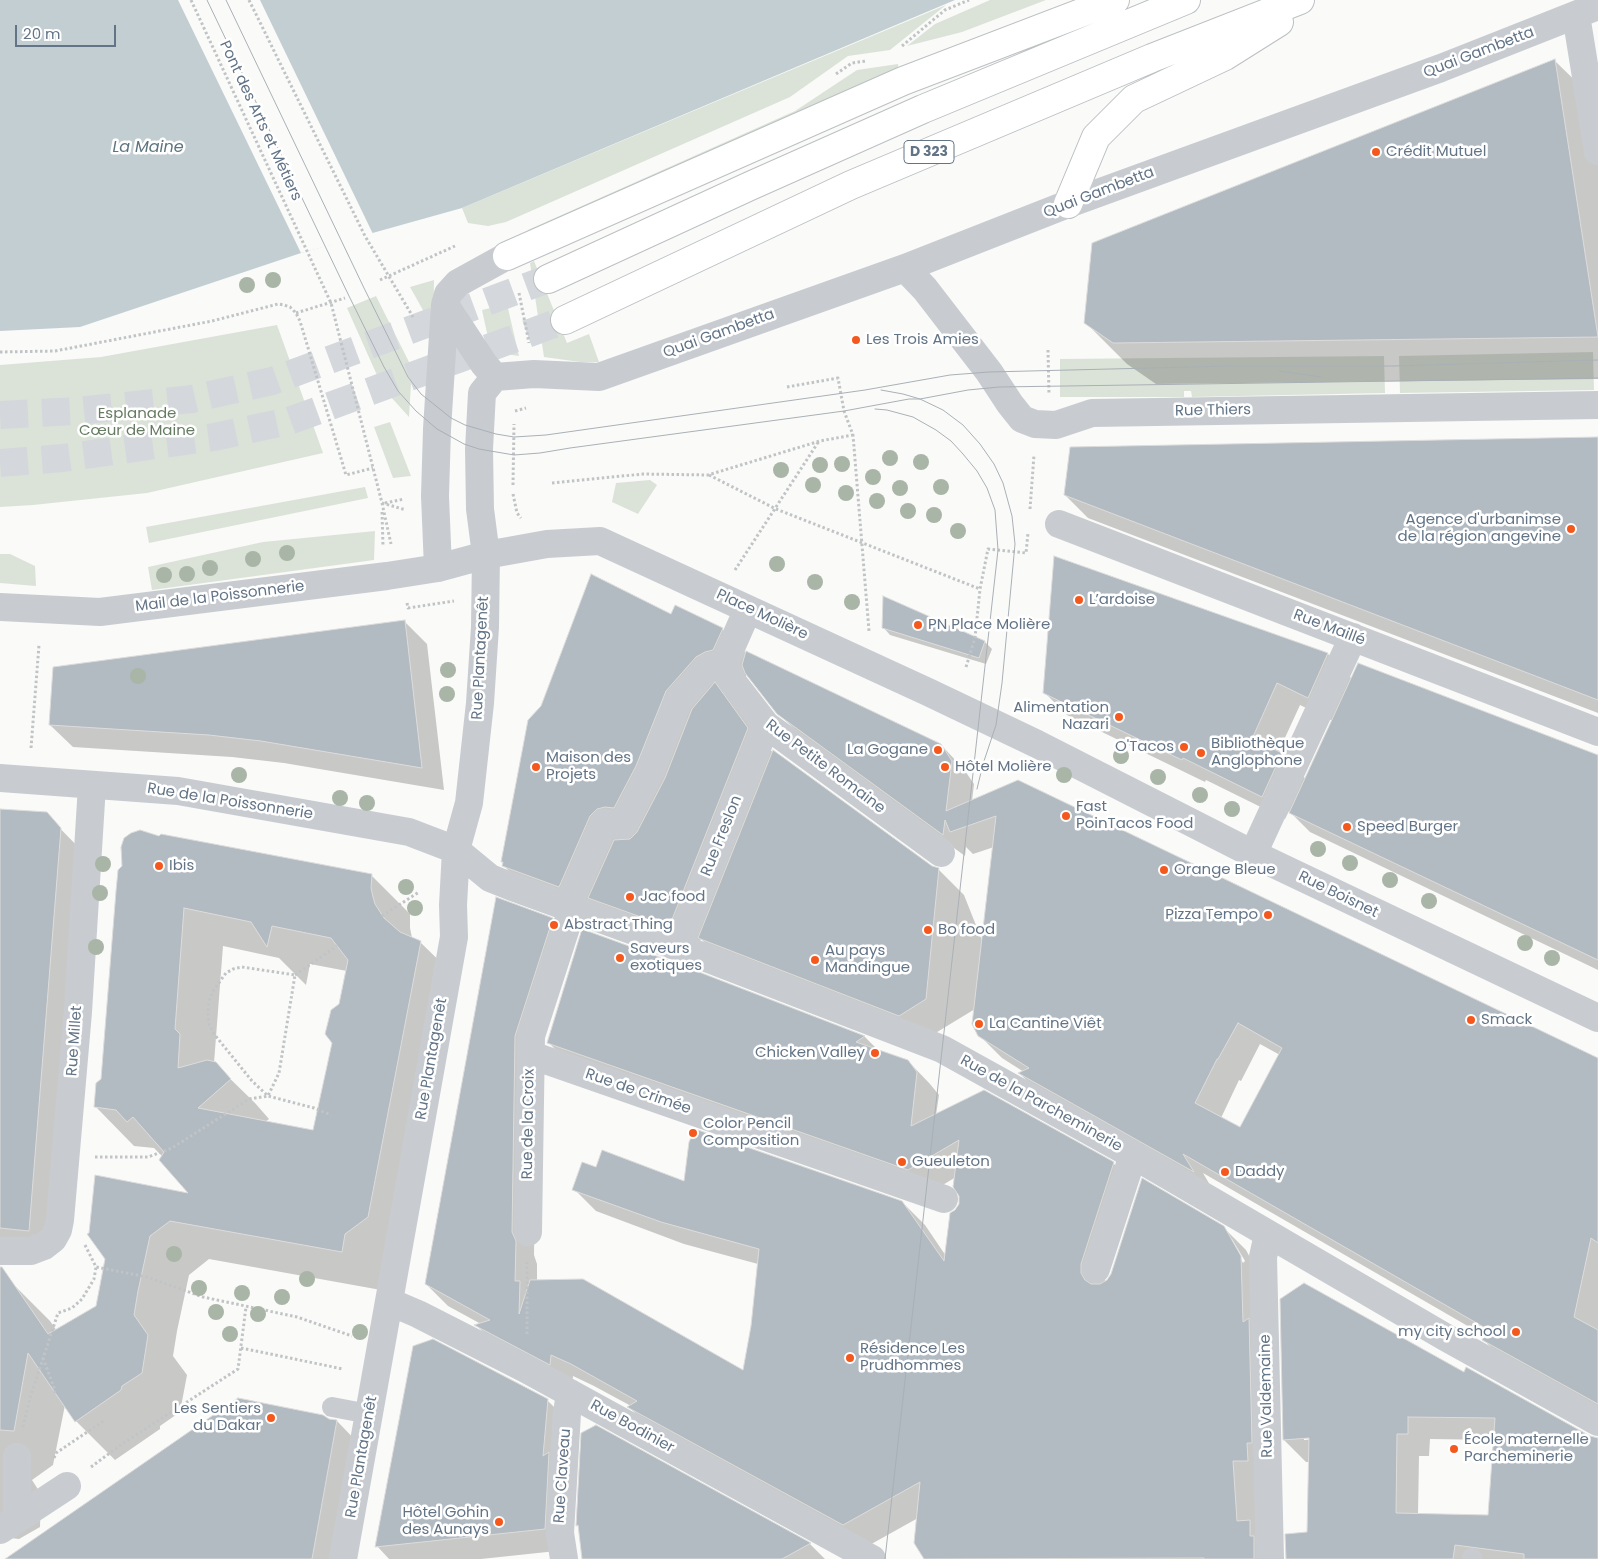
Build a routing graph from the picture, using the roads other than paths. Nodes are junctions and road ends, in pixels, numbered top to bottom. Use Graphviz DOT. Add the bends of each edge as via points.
graph roads {
  1 [pos="1115,0"];
  2 [pos="1186,0"];
  3 [pos="1300,0"];
  4 [pos="1314,0"];
  5 [pos="1587,11"];
  6 [pos="1598,151"];
  7 [pos="1068,204"];
  8 [pos="507,256"];
  9 [pos="905,268"];
  10 [pos="548,280"];
  11 [pos="445,305"];
  12 [pos="566,320"];
  13 [pos="495,377"];
  14 [pos="1598,405"];
  15 [pos="1059,524"];
  16 [pos="486,555"];
  17 [pos="438,568"];
  18 [pos="0,607"];
  19 [pos="748,609"];
  20 [pos="1353,637"];
  21 [pos="726,664"];
  22 [pos="766,725"];
  23 [pos="1598,732"];
  24 [pos="1028,740"];
  25 [pos="0,778"];
  26 [pos="92,785"];
  27 [pos="456,850"];
  28 [pos="941,853"];
  29 [pos="1253,854"];
  30 [pos="573,900"];
  31 [pos="678,947"];
  32 [pos="1598,1018"];
  33 [pos="531,1054"];
  34 [pos="1133,1154"];
  35 [pos="944,1199"];
  36 [pos="528,1232"];
  37 [pos="1268,1234"];
  38 [pos="0,1251"];
  39 [pos="1096,1270"];
  40 [pos="390,1302"];
  41 [pos="570,1393"];
  42 [pos="332,1407"];
  43 [pos="370,1414"];
  44 [pos="1598,1422"];
  45 [pos="17,1458"];
  46 [pos="67,1486"];
  47 [pos="8,1525"];
  48 [pos="343,1559"];
  49 [pos="564,1559"];
  50 [pos="872,1559"];
  51 [pos="1270,1559"];
  1 -- 8 [label="highway" via="903,81"];
  2 -- 10 [label="highway, D 323" via="914,113"];
  3 -- 12 [label="highway, D 323" via="851,185"];
  4 -- 7 [label="highway" via="1224,56 1134,99 1096,137"];
  5 -- 6 [label="street"];
  5 -- 7 [label="street, Quai Gambetta" via="1442,68"];
  7 -- 9 [label="street, Quai Gambetta"];
  8 -- 11 [label="street" via="458,283 448,294"];
  9 -- 13 [label="street, Quai Gambetta" via="599,377 534,374"];
  9 -- 14 [label="street, Rue Thiers" via="925,289 1022,419 1035,424 1056,425 1092,413"];
  11 -- 13 [label="street"];
  11 -- 17 [label="street" via="436,438"];
  13 -- 16 [label="street, Rue Plantagenêt" via="482,393 480,430 480,509"];
  15 -- 20 [label="street, Rue Maillé"];
  16 -- 17 [label="street, Mail de la Poissonnerie"];
  16 -- 19 [label="street, Place Molière" via="547,544 600,541"];
  16 -- 27 [label="street, Rue Plantagenêt" via="480,703 469,803"];
  17 -- 18 [label="street, Mail de la Poissonnerie" via="100,612"];
  19 -- 21 [label="street"];
  19 -- 24 [label="street, Place Molière"];
  20 -- 23 [label="street, Rue Maillé"];
  20 -- 29 [label="street"];
  21 -- 22 [label="street, Rue Petite Romaine" via="728,675"];
  21 -- 30 [label="street, Rue de la Croix" via="708,667 678,701 650,772 623,825 604,823"];
  22 -- 28 [label="street, Rue Petite Romaine"];
  22 -- 31 [label="street, Rue Freslon"];
  24 -- 29 [label="street, Rue Boisnet"];
  25 -- 26 [label="street, Rue de la Poissonnerie"];
  26 -- 27 [label="street, Rue de la Poissonnerie" via="188,793 409,832"];
  26 -- 38 [label="street, Rue Millet" via="76,1041 60,1220 58,1230 44,1246 31,1251"];
  27 -- 30 [label="street, Rue de la Parcheminerie" via="490,878"];
  27 -- 40 [label="street, Rue Plantagenêt" via="452,905 454,937"];
  29 -- 32 [label="street, Rue Boisnet"];
  30 -- 31 [label="street, Rue de la Parcheminerie"];
  30 -- 33 [label="street, Rue de la Croix" via="531,1036"];
  31 -- 34 [label="street, Rue de la Parcheminerie" via="942,1049"];
  33 -- 35 [label="street, Rue de Crimée"];
  33 -- 36 [label="street, Rue de la Croix"];
  34 -- 37 [label="street, Rue de la Parcheminerie"];
  34 -- 39 [label="street"];
  37 -- 44 [label="street, Rue de la Parcheminerie"];
  37 -- 51 [label="street, Rue Valdemaine" via="1263,1257"];
  40 -- 41 [label="street, Rue Bodinier"];
  40 -- 43 [label="street, Rue Plantagenêt"];
  41 -- 49 [label="street, Rue Claveau" via="560,1532"];
  41 -- 50 [label="street, Rue Bodinier"];
  42 -- 43 [label="lane"];
  43 -- 48 [label="street, Rue Plantagenêt"];
  45 -- 47 [label="street"];
  46 -- 47 [label="street"];
}
